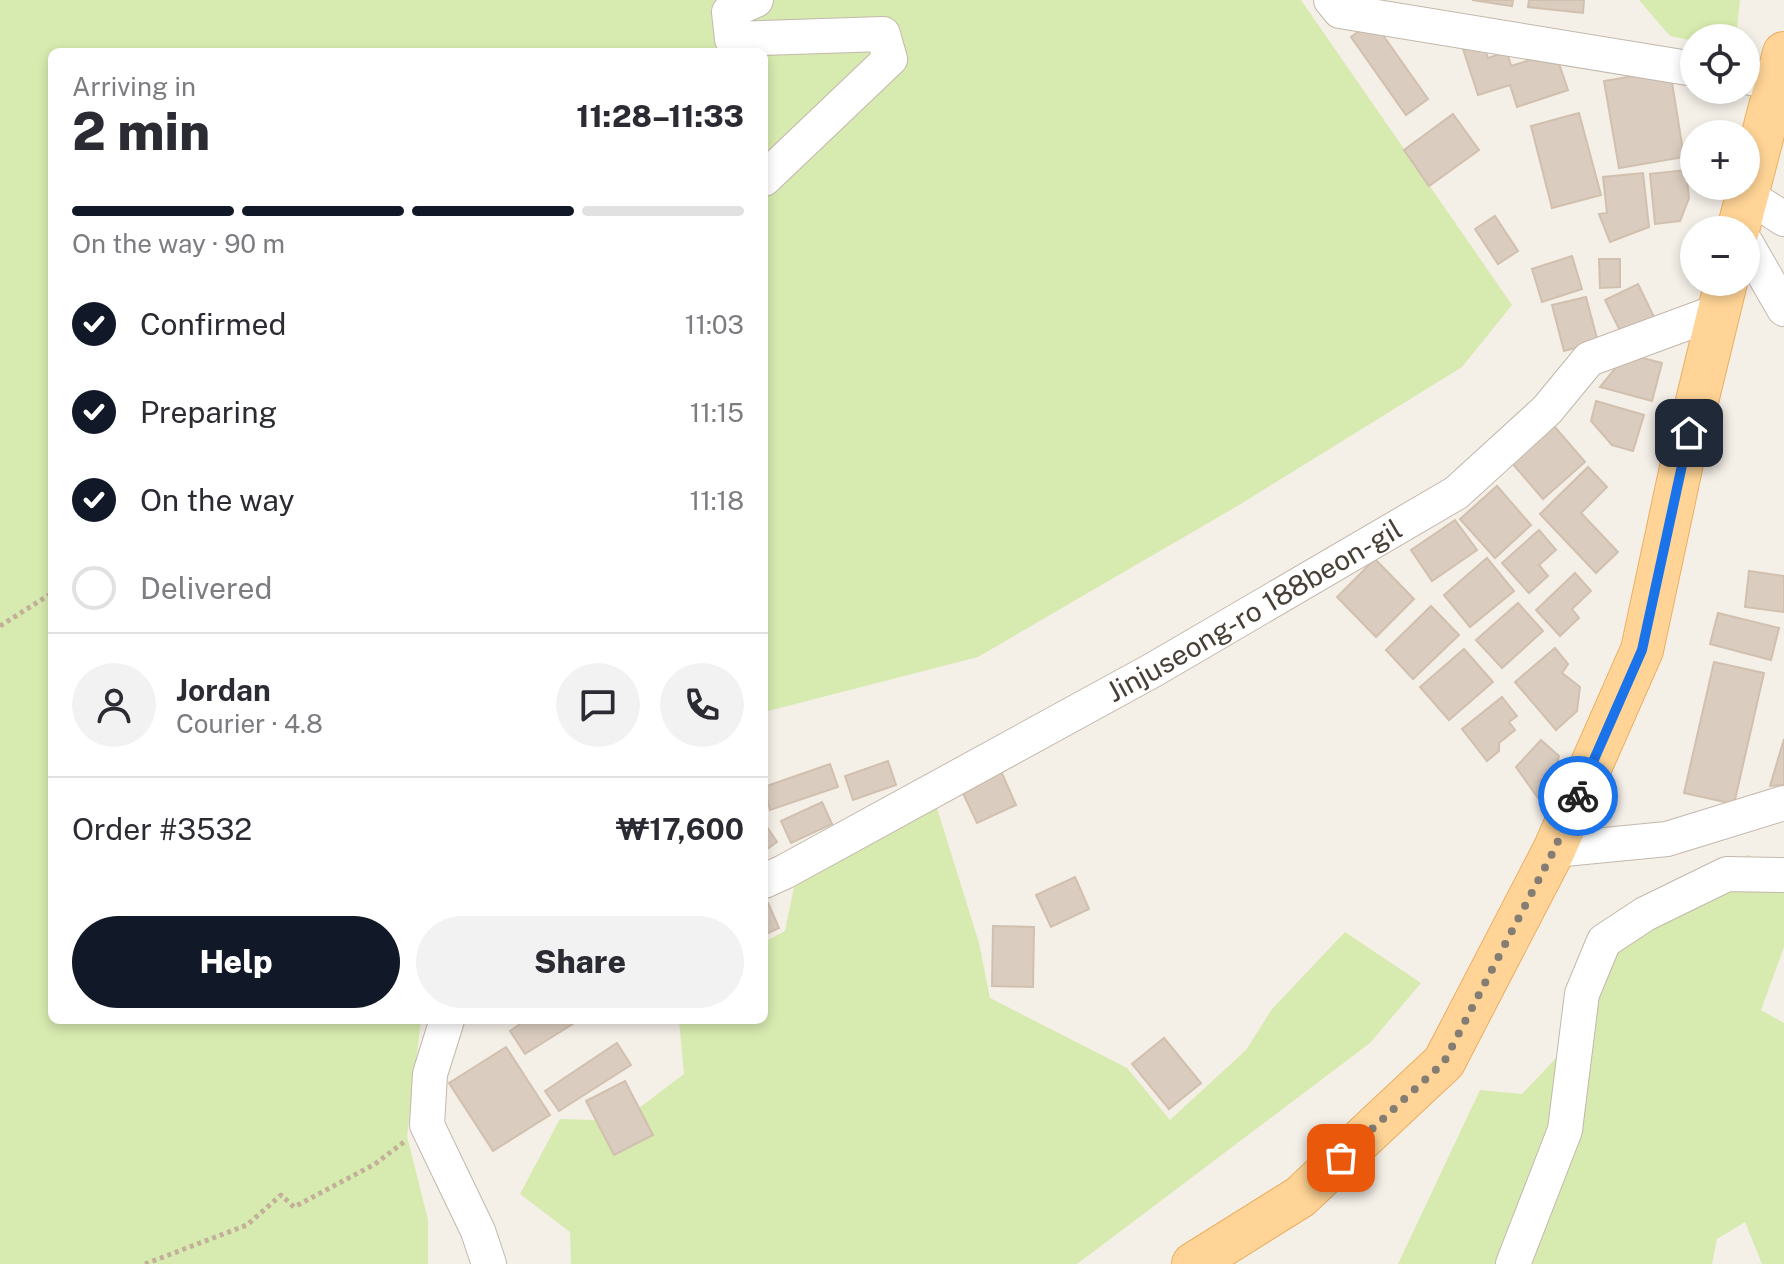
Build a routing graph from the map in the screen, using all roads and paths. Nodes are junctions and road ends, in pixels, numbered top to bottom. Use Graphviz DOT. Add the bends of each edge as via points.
graph roads {
  1 [pos="756,0"];
  2 [pos="1331,0"];
  3 [pos="1680,67"];
  4 [pos="1769,71"];
  5 [pos="768,175"];
  6 [pos="1742,216"];
  7 [pos="1784,219"];
  8 [pos="1760,220"];
  9 [pos="1760,267"];
  10 [pos="1722,296"];
  11 [pos="1784,309"];
  12 [pos="48,596"];
  13 [pos="0,626"];
  14 [pos="1784,803"];
  15 [pos="1554,850"];
  16 [pos="1784,875"];
  17 [pos="768,879"];
  18 [pos="446,1024"];
  19 [pos="427,1125"];
  20 [pos="145,1264"];
  21 [pos="489,1264"];
  22 [pos="1193,1264"];
  23 [pos="1513,1264"];
  1 -- 5 [label="street" via="729,12 732,39 883,34 890,59"];
  2 -- 3 [label="street" via="1340,11"];
  4 -- 6 [label="main road"];
  7 -- 8 [label="street"];
  9 -- 11 [label="street"];
  10 -- 15 [label="main road" via="1642,650"];
  10 -- 17 [label="street, Jinjuseong-ro 188beon-gil" via="1589,359 1547,410 1456,493 1153,670"];
  12 -- 13 [label="path"];
  14 -- 15 [label="street" via="1667,839"];
  15 -- 22 [label="main road" via="1444,1062 1300,1197"];
  16 -- 23 [label="street" via="1727,874 1645,914 1604,941 1582,994 1565,1130"];
  18 -- 19 [label="street" via="430,1074"];
  19 -- 20 [label="path" via="375,1164 294,1207 281,1195 247,1225"];
  19 -- 21 [label="street"];
}
